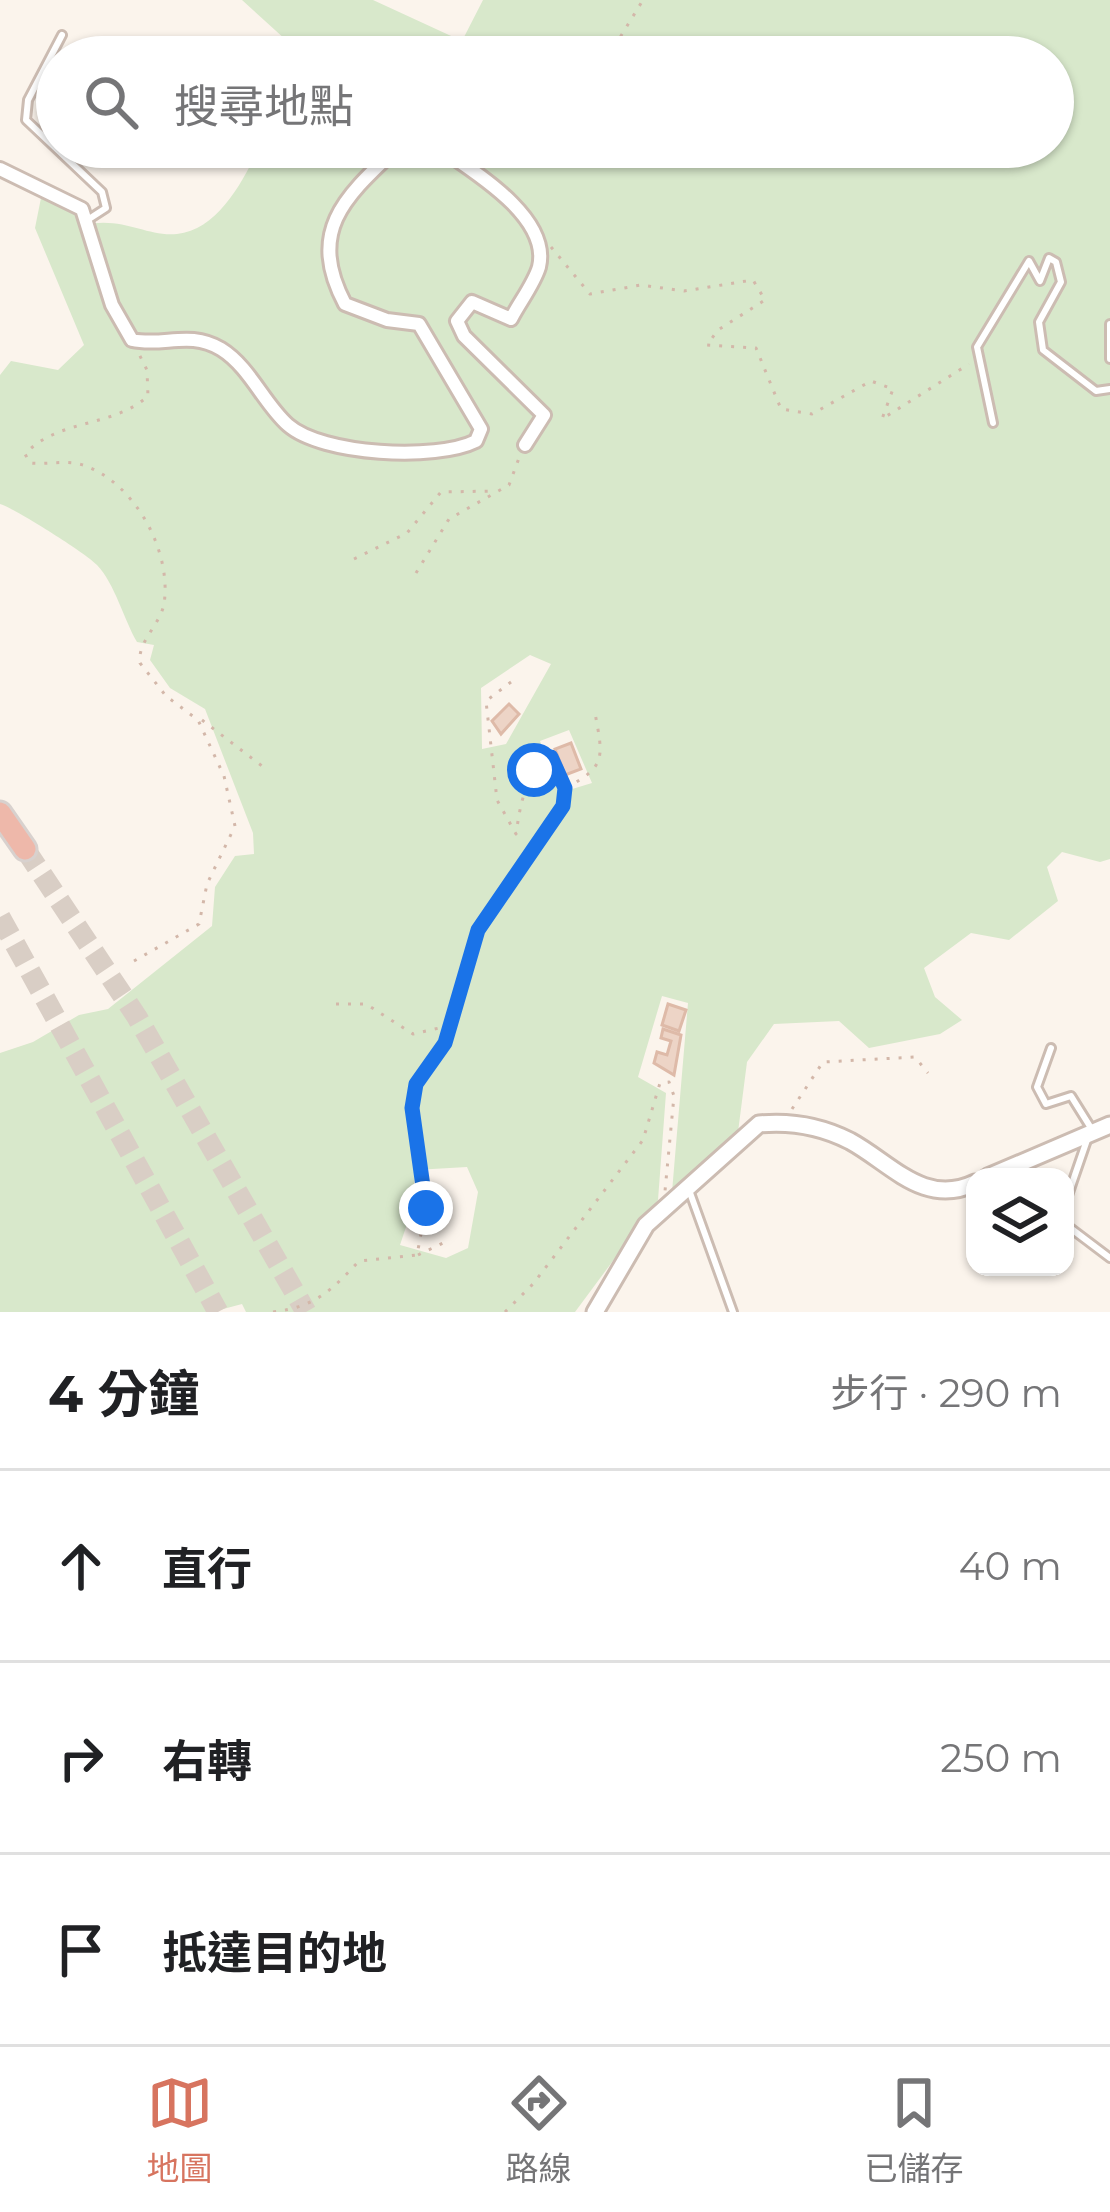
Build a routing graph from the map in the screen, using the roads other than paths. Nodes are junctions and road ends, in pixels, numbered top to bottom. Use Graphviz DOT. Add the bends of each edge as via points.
graph roads {
  1 [pos="36,84"];
  2 [pos="36,130"];
  3 [pos="76,168"];
  4 [pos="376,168"];
  5 [pos="469,168"];
  6 [pos="0,169"];
  7 [pos="89,218"];
  8 [pos="1110,324"];
  9 [pos="1110,359"];
  10 [pos="1110,389"];
  11 [pos="993,423"];
  12 [pos="525,445"];
  13 [pos="0,813"];
  14 [pos="25,849"];
  15 [pos="1051,1048"];
  16 [pos="1110,1125"];
  17 [pos="1089,1136"];
  18 [pos="1010,1168"];
  19 [pos="1074,1178"];
  20 [pos="966,1187"];
  21 [pos="689,1190"];
  22 [pos="1074,1231"];
  23 [pos="1110,1258"];
  24 [pos="596,1312"];
  25 [pos="733,1312"];
  1 -- 2 [label="lane" via="26,120"];
  3 -- 7 [label="lane" via="106,208"];
  4 -- 7 [label="street" via="344,198 328,260 333,280 345,304 419,324 481,429 476,442 452,450 316,440 282,421 225,351 188,337 132,340 112,304"];
  5 -- 12 [label="street" via="534,228 540,265 511,319 472,302 457,322 544,415"];
  6 -- 7 [label="street"];
  8 -- 9 [label="lane"];
  10 -- 11 [label="lane" via="1096,391 1043,350 1039,322 1061,282 1056,262 1049,258 1040,281 1029,261 977,347"];
  13 -- 14 [label="highway"];
  15 -- 17 [label="lane" via="1037,1087 1046,1104 1071,1096 1093,1124"];
  16 -- 17 [label="street"];
  17 -- 18 [label="street"];
  17 -- 19 [label="lane"];
  20 -- 21 [label="street" via="926,1189 850,1142 785,1122 759,1124 739,1137"];
  21 -- 24 [label="street" via="646,1225"];
  21 -- 25 [label="lane"];
  22 -- 23 [label="lane"];
}
